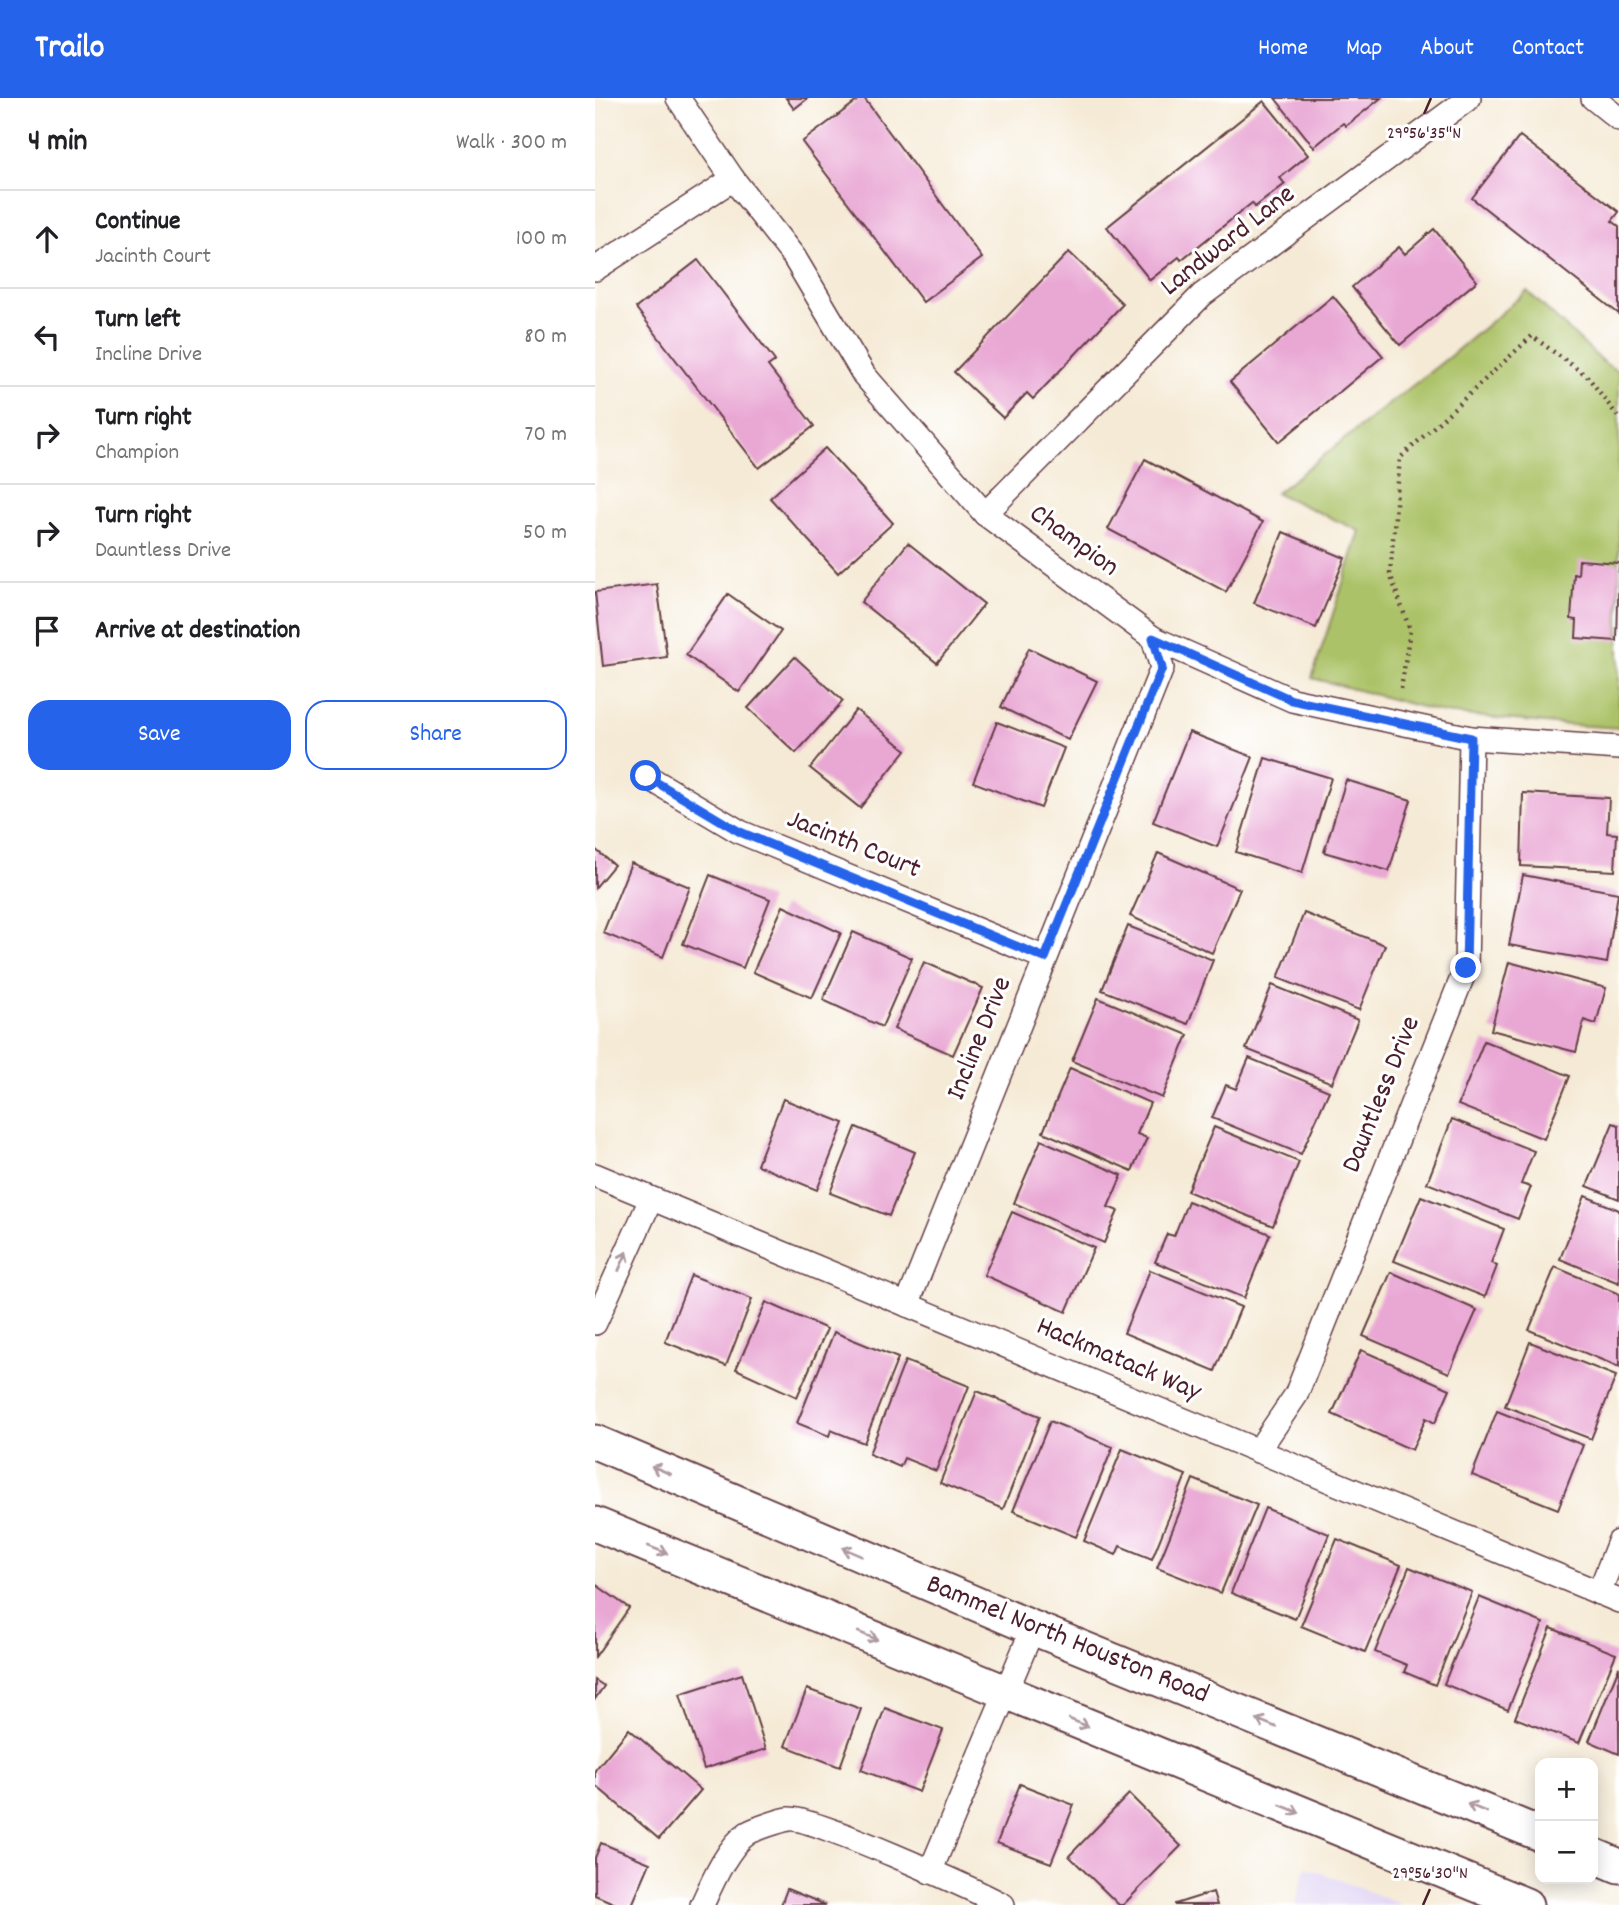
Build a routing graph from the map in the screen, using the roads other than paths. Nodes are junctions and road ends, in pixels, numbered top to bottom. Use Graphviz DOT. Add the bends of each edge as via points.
graph roads {
  1 [pos="678,98"];
  2 [pos="1469,98"];
  3 [pos="1593,98"];
  4 [pos="1619,119"];
  5 [pos="733,179"];
  6 [pos="595,269"];
  7 [pos="985,514"];
  8 [pos="1153,638"];
  9 [pos="1471,738"];
  10 [pos="1619,747"];
  11 [pos="646,776"];
  12 [pos="1045,958"];
  13 [pos="595,1175"];
  14 [pos="651,1199"];
  15 [pos="907,1305"];
  16 [pos="595,1323"];
  17 [pos="595,1442"];
  18 [pos="1258,1451"];
  19 [pos="595,1524"];
  20 [pos="1619,1542"];
  21 [pos="1609,1597"];
  22 [pos="1033,1628"];
  23 [pos="1006,1693"];
  24 [pos="1535,1832"];
  25 [pos="1598,1857"];
  26 [pos="1619,1866"];
  27 [pos="930,1872"];
  28 [pos="702,1905"];
  29 [pos="1003,1905"];
  30 [pos="1526,1905"];
  1 -- 5 [label="street, Champion"];
  2 -- 7 [label="street, Landward Lane" via="1202,295"];
  3 -- 4 [label="street"];
  5 -- 6 [label="street"];
  5 -- 7 [label="street, Champion" via="794,257 865,375"];
  7 -- 8 [label="street, Champion"];
  8 -- 9 [label="street, Champion" via="1292,700"];
  8 -- 12 [label="street, Incline Drive" via="1162,668"];
  9 -- 10 [label="street, Champion"];
  9 -- 18 [label="street, Dauntless Drive" via="1466,968 1296,1395"];
  11 -- 12 [label="street, Jacinth Court" via="740,832"];
  12 -- 15 [label="street, Incline Drive"];
  13 -- 14 [label="street, Hackmatack Way"];
  14 -- 15 [label="street, Hackmatack Way"];
  16 -- 14 [label="street, one-way"];
  15 -- 18 [label="street, Hackmatack Way"];
  22 -- 17 [label="main road, Bammel North Houston Road, one-way"];
  18 -- 21 [label="street, Hackmatack Way"];
  19 -- 23 [label="main road, one-way"];
  20 -- 21 [label="street"];
  22 -- 23 [label="street"];
  24 -- 22 [label="main road, Bammel North Houston Road, one-way"];
  23 -- 27 [label="street"];
  23 -- 30 [label="main road, one-way"];
  25 -- 26 [label="main road"];
  27 -- 28 [label="street" via="791,1818 748,1833 715,1877"];
  27 -- 29 [label="street"];
}
